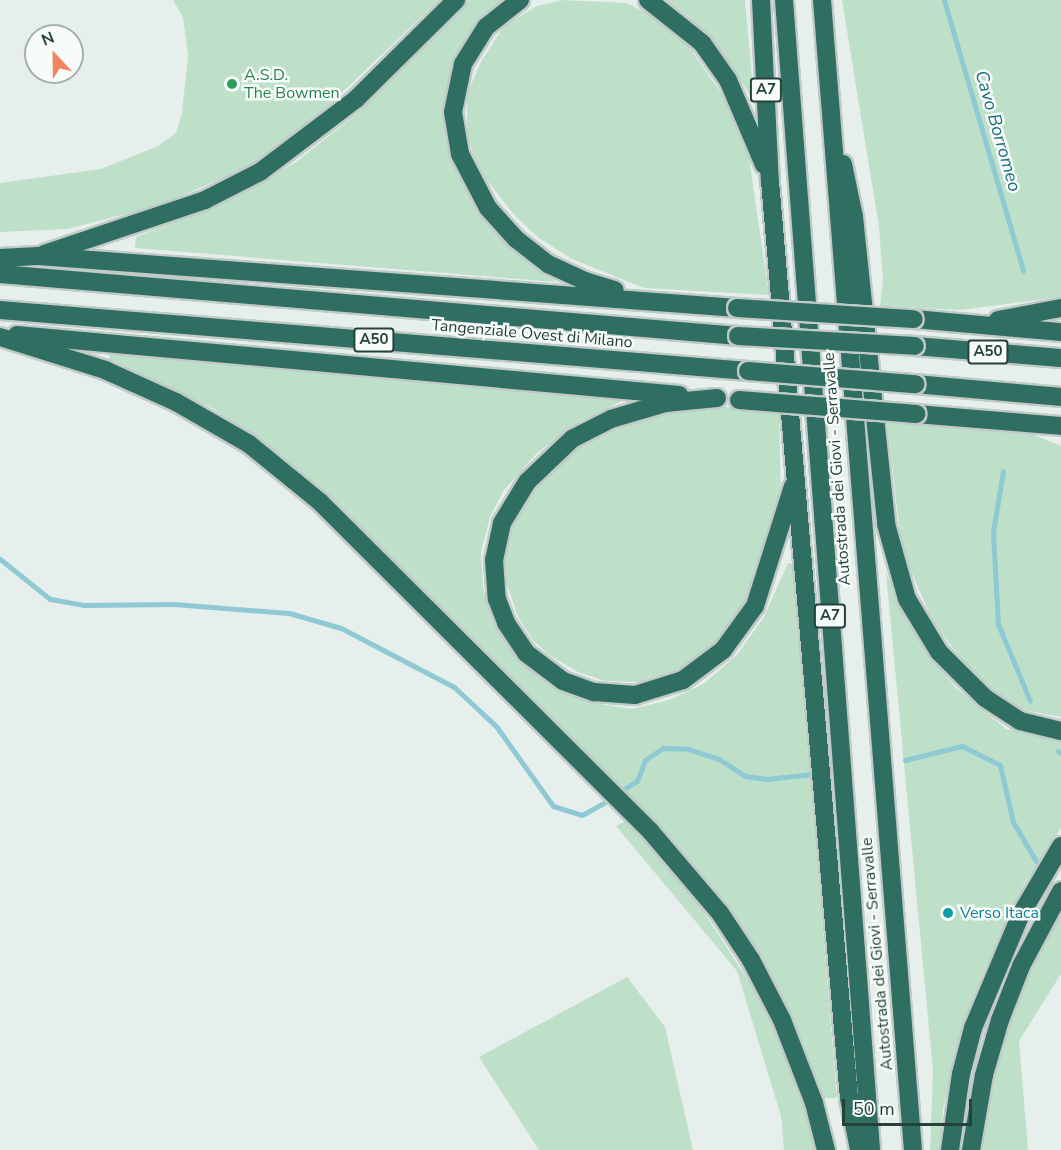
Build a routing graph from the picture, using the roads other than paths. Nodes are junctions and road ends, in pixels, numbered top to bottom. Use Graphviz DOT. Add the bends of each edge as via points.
graph roads {
  1 [pos="456,0"];
  2 [pos="520,0"];
  3 [pos="648,0"];
  4 [pos="761,0"];
  5 [pos="784,0"];
  6 [pos="822,0"];
  7 [pos="829,94"];
  8 [pos="770,181"];
  9 [pos="38,256"];
  10 [pos="0,258"];
  11 [pos="0,274"];
  12 [pos="652,301"];
  13 [pos="1061,308"];
  14 [pos="0,310"];
  15 [pos="979,324"];
  16 [pos="1061,332"];
  17 [pos="0,335"];
  18 [pos="1061,358"];
  19 [pos="1061,397"];
  20 [pos="717,398"];
  21 [pos="1032,423"];
  22 [pos="1061,426"];
  23 [pos="1061,432"];
  24 [pos="796,475"];
  25 [pos="1061,731"];
  26 [pos="1061,846"];
  27 [pos="1061,891"];
  28 [pos="826,1150"];
  29 [pos="859,1150"];
  30 [pos="871,1150"];
  31 [pos="914,1150"];
  32 [pos="951,1150"];
  33 [pos="971,1150"];
  1 -- 9 [label="highway" via="356,99 260,172 205,200"];
  2 -- 12 [label="highway" via="486,27 459,75 453,120 466,170 488,208 516,239 548,264 585,281"];
  3 -- 8 [label="highway" via="702,43 728,80"];
  4 -- 8 [label="highway, A7"];
  5 -- 30 [label="highway, Autostrada dei Giovi - Serravalle / A7"];
  6 -- 7 [label="highway, Autostrada dei Giovi - Serravalle / A7"];
  7 -- 25 [label="highway" via="854,217 886,524 901,583 920,625 961,677 1011,716"];
  7 -- 31 [label="highway, Autostrada dei Giovi - Serravalle / A7"];
  8 -- 24 [label="highway, A7"];
  9 -- 10 [label="highway"];
  9 -- 12 [label="highway"];
  11 -- 18 [label="highway, Tangenziale Ovest di Milano / A50, bridge" via="738,336"];
  12 -- 15 [label="highway, bridge"];
  13 -- 15 [label="highway"];
  14 -- 19 [label="highway, Tangenziale Ovest di Milano / A50, bridge"];
  15 -- 16 [label="highway"];
  17 -- 20 [label="highway"];
  17 -- 28 [label="highway" via="105,370 176,402 249,444 320,502 651,832 720,913 783,1020"];
  20 -- 21 [label="highway, bridge"];
  20 -- 24 [label="highway" via="665,403 611,419 573,439 521,489 502,523 494,579 506,623 526,653 563,681 594,692 635,695 683,680 723,650 755,606"];
  21 -- 22 [label="highway"];
  21 -- 23 [label="highway"];
  24 -- 29 [label="highway, A7" via="849,1098"];
  26 -- 32 [label="highway" via="1021,914 973,1028 961,1074"];
  27 -- 33 [label="highway" via="1021,966 1000,1020 984,1075"];
}
